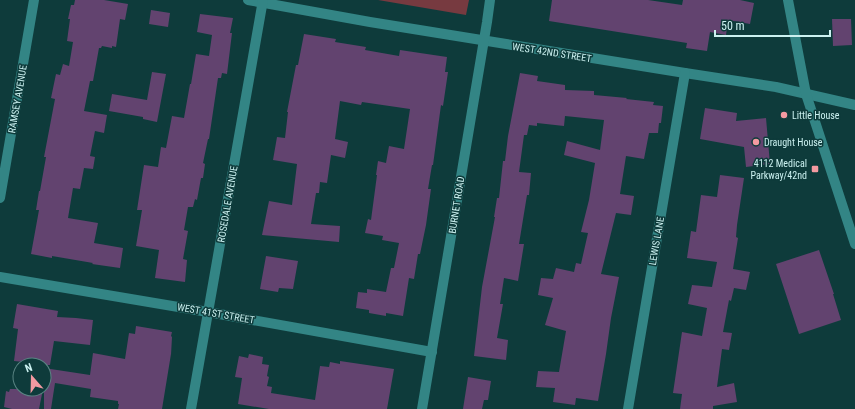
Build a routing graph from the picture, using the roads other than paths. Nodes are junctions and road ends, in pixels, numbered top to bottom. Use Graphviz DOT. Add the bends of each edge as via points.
graph roads {
  1 [pos="34,0"];
  2 [pos="248,0"];
  3 [pos="490,0"];
  4 [pos="788,0"];
  5 [pos="263,1"];
  6 [pos="483,40"];
  7 [pos="685,73"];
  8 [pos="806,94"];
  9 [pos="855,105"];
  10 [pos="0,198"];
  11 [pos="855,244"];
  12 [pos="0,277"];
  13 [pos="208,312"];
  14 [pos="432,352"];
  15 [pos="191,409"];
  16 [pos="422,409"];
  17 [pos="628,409"];
  1 -- 10 [label="street, RAMSEY AVENUE"];
  2 -- 5 [label="street, WEST 42ND STREET"];
  3 -- 6 [label="street, BURNET ROAD"];
  4 -- 8 [label="street"];
  5 -- 6 [label="street, WEST 42ND STREET" via="370,22"];
  5 -- 13 [label="street, ROSEDALE AVENUE"];
  6 -- 7 [label="street, WEST 42ND STREET"];
  6 -- 14 [label="street, BURNET ROAD"];
  7 -- 8 [label="street, WEST 42ND STREET"];
  7 -- 17 [label="street, LEWIS LANE"];
  8 -- 9 [label="street, WEST 42ND STREET"];
  8 -- 11 [label="street"];
  12 -- 13 [label="street, WEST 41ST STREET"];
  13 -- 14 [label="street, WEST 41ST STREET"];
  13 -- 15 [label="street, ROSEDALE AVENUE"];
  14 -- 16 [label="street, BURNET ROAD"];
}
